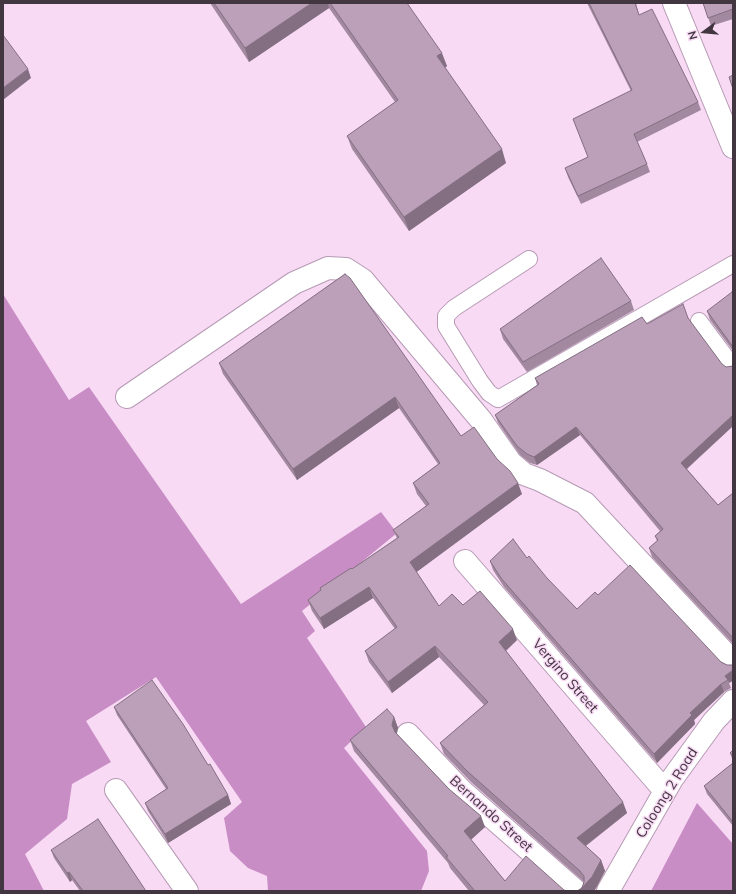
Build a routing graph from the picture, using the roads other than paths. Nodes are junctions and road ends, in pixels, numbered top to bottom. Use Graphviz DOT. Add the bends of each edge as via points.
graph roads {
  1 [pos="674,3"];
  2 [pos="733,147"];
  3 [pos="528,259"];
  4 [pos="733,264"];
  5 [pos="699,321"];
  6 [pos="733,367"];
  7 [pos="127,397"];
  8 [pos="465,561"];
  9 [pos="733,662"];
  10 [pos="733,701"];
  11 [pos="408,734"];
  12 [pos="116,790"];
  13 [pos="665,791"];
  14 [pos="187,891"];
  15 [pos="576,891"];
  16 [pos="608,891"];
  1 -- 2 [label="street"];
  3 -- 4 [label="lane" via="454,308 446,316 449,332 489,393 498,399"];
  5 -- 6 [label="lane"];
  7 -- 9 [label="street" via="294,283 328,268 346,269 363,280 481,420 511,463 524,474 585,503"];
  8 -- 13 [label="street, Vergino Street"];
  10 -- 13 [label="street, Coloong 2 Road" via="714,721"];
  11 -- 15 [label="street, Bernando Street" via="462,791"];
  12 -- 14 [label="street"];
  13 -- 16 [label="street, Coloong 2 Road"];
}
